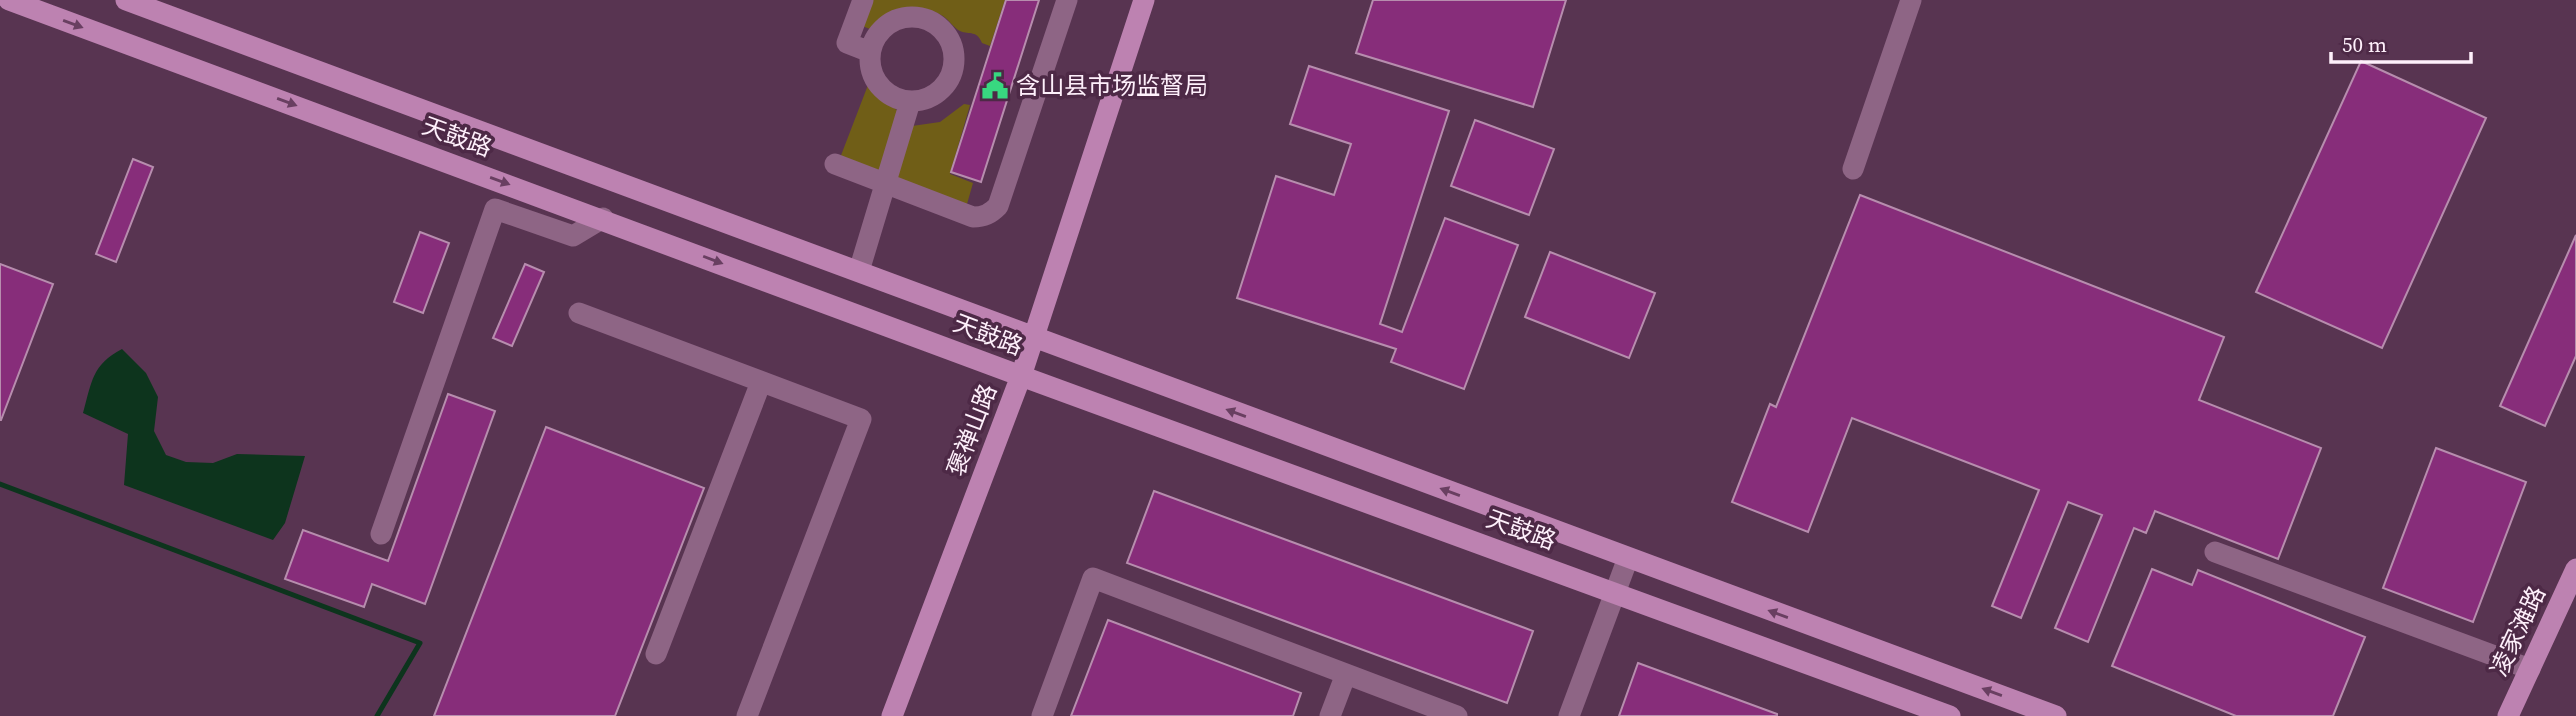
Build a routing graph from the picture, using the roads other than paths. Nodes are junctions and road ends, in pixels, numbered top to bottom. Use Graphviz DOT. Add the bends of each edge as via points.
graph roads {
  1 [pos="9,0"];
  2 [pos="126,0"];
  3 [pos="863,0"];
  4 [pos="1067,0"];
  5 [pos="1144,0"];
  6 [pos="1911,0"];
  7 [pos="870,52"];
  8 [pos="910,102"];
  9 [pos="835,164"];
  10 [pos="1853,169"];
  11 [pos="884,183"];
  12 [pos="603,218"];
  13 [pos="859,271"];
  14 [pos="579,313"];
  15 [pos="1034,339"];
  16 [pos="1021,376"];
  17 [pos="761,382"];
  18 [pos="381,534"];
  19 [pos="2215,552"];
  20 [pos="1628,558"];
  21 [pos="2576,569"];
  22 [pos="1615,592"];
  23 [pos="656,654"];
  24 [pos="2530,669"];
  25 [pos="1346,674"];
  26 [pos="747,716"];
  27 [pos="892,716"];
  28 [pos="1042,716"];
  29 [pos="1330,716"];
  30 [pos="1457,716"];
  31 [pos="1569,716"];
  32 [pos="1950,716"];
  33 [pos="2056,716"];
  34 [pos="2508,716"];
  1 -- 12 [label="main road, 天鼓路, one-way"];
  2 -- 13 [label="main road, 天鼓路"];
  3 -- 7 [label="street" via="847,43"];
  4 -- 11 [label="street" via="998,206 983,217 973,216"];
  5 -- 15 [label="main road, 褒禅山路"];
  6 -- 10 [label="street"];
  7 -- 8 [label="street" via="875,80 896,99"];
  7 -- 8 [label="street" via="883,28 908,16 922,17 945,31 955,56 947,83 931,97"];
  8 -- 11 [label="street"];
  9 -- 11 [label="street"];
  11 -- 13 [label="street"];
  12 -- 16 [label="main road, 天鼓路, one-way"];
  12 -- 18 [label="street" via="573,236 495,209"];
  13 -- 15 [label="main road, 天鼓路"];
  14 -- 17 [label="street"];
  15 -- 16 [label="main road, 褒禅山路"];
  20 -- 15 [label="main road, 天鼓路, one-way"];
  16 -- 22 [label="main road, 天鼓路"];
  16 -- 27 [label="main road, 褒禅山路"];
  17 -- 23 [label="street"];
  17 -- 26 [label="street" via="861,419"];
  19 -- 24 [label="street"];
  20 -- 22 [label="street"];
  33 -- 20 [label="main road, 天鼓路, one-way"];
  21 -- 24 [label="main road, 凌家滩路"];
  22 -- 31 [label="street"];
  22 -- 32 [label="main road, 天鼓路"];
  24 -- 34 [label="main road, 凌家滩路"];
  25 -- 28 [label="street" via="1093,578"];
  25 -- 29 [label="street"];
  25 -- 30 [label="street"];
}
